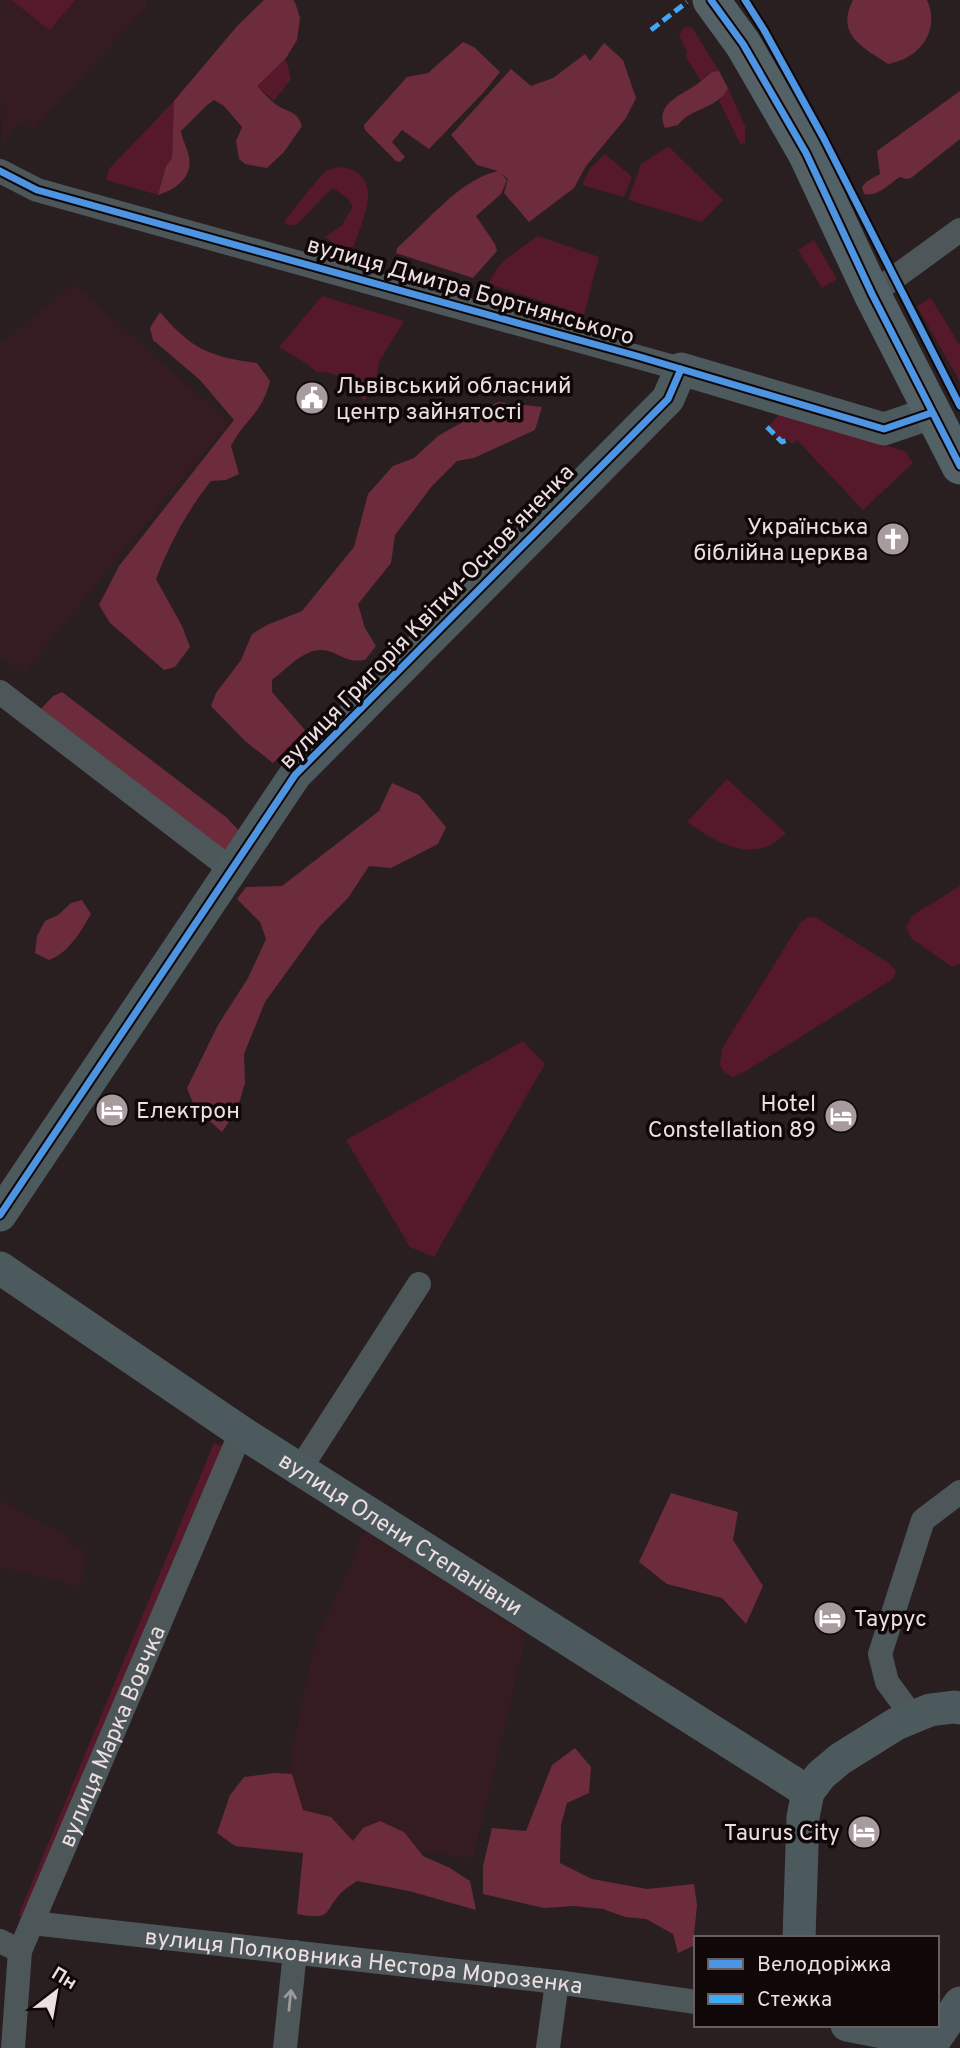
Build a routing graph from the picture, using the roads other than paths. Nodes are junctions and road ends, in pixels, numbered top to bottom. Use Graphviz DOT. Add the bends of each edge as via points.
graph roads {
  1 [pos="711,0"];
  2 [pos="0,171"];
  3 [pos="960,230"];
  4 [pos="872,294"];
  5 [pos="681,369"];
  6 [pos="931,413"];
  7 [pos="960,466"];
  8 [pos="0,692"];
  9 [pos="232,870"];
  10 [pos="0,1215"];
  11 [pos="0,1268"];
  12 [pos="419,1284"];
  13 [pos="241,1432"];
  14 [pos="300,1469"];
  15 [pos="960,1492"];
  16 [pos="960,1709"];
  17 [pos="912,1716"];
  18 [pos="808,1793"];
  19 [pos="32,1923"];
  20 [pos="799,1936"];
  21 [pos="10,1946"];
  22 [pos="295,1952"];
  23 [pos="557,1982"];
  24 [pos="694,2002"];
  25 [pos="960,2003"];
  26 [pos="856,2027"];
  27 [pos="933,2045"];
  28 [pos="13,2048"];
  29 [pos="285,2048"];
  30 [pos="548,2048"];
  1 -- 4 [label="main road" via="743,44 806,153"];
  2 -- 5 [label="street, вулиця Дмитра Бортнянського" via="37,190"];
  3 -- 4 [label="street"];
  4 -- 6 [label="main road"];
  5 -- 6 [label="street, вулиця Дмитра Бортнянського" via="884,429"];
  5 -- 9 [label="street, вулиця Григорія Квітки-Основʼяненка" via="668,399 295,775"];
  6 -- 7 [label="main road"];
  8 -- 9 [label="street"];
  9 -- 10 [label="street, вулиця Григорія Квітки-Основʼяненка"];
  11 -- 13 [label="street, вулиця Олени Степанівни"];
  12 -- 14 [label="street"];
  13 -- 14 [label="street, вулиця Олени Степанівни"];
  13 -- 19 [label="street, вулиця Марка Вовчка"];
  14 -- 18 [label="street, вулиця Олени Степанівни"];
  15 -- 17 [label="street" via="923,1520 880,1654 887,1682"];
  16 -- 17 [label="street"];
  17 -- 18 [label="street" via="840,1759"];
  18 -- 20 [label="street" via="803,1816"];
  19 -- 21 [label="street, вулиця Марка Вовчка"];
  19 -- 22 [label="street, вулиця Полковника Нестора Морозенка"];
  21 -- 28 [label="street, вулиця Марка Вовчка"];
  22 -- 23 [label="street, вулиця Полковника Нестора Морозенка"];
  29 -- 22 [label="street, one-way"];
  23 -- 24 [label="street, вулиця Полковника Нестора Морозенка"];
  23 -- 30 [label="street"];
  25 -- 27 [label="street"];
  26 -- 27 [label="street"];
}
